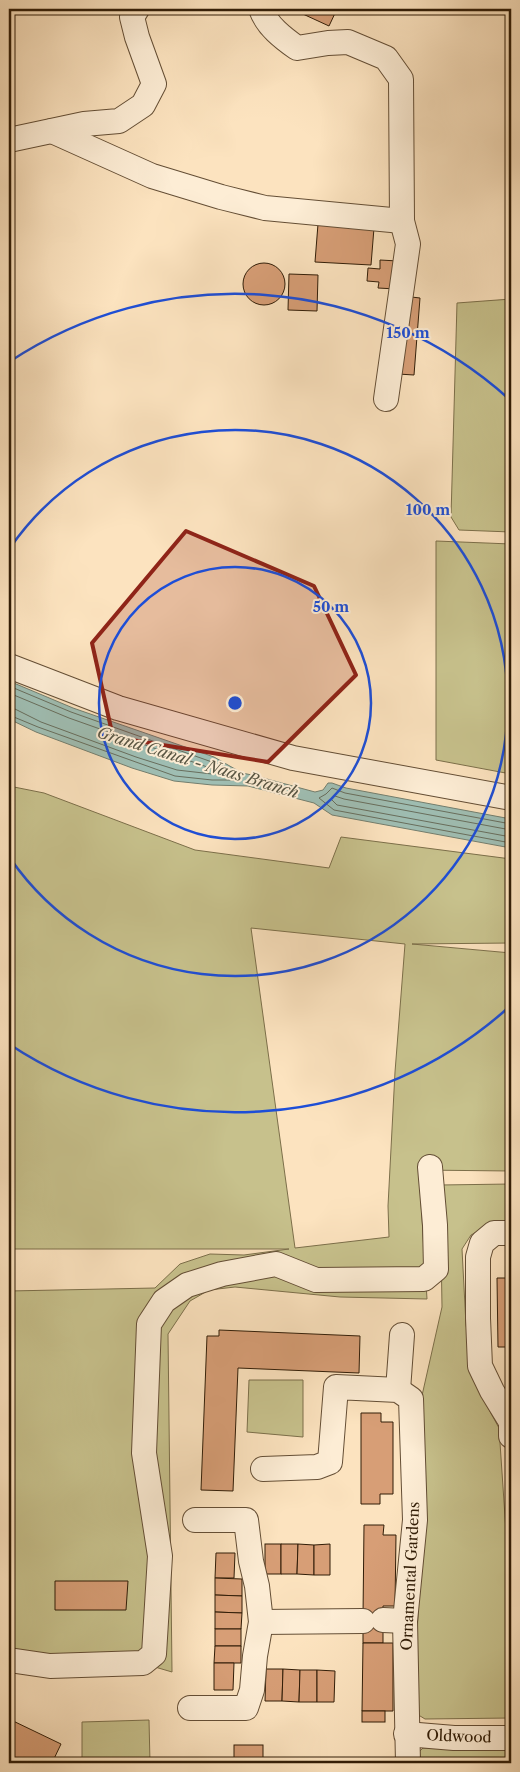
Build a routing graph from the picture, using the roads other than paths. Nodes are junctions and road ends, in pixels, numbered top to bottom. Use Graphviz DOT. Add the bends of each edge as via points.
graph roads {
  1 [pos="136,9"];
  2 [pos="261,9"];
  3 [pos="52,131"];
  4 [pos="9,140"];
  5 [pos="402,220"];
  6 [pos="386,399"];
  7 [pos="9,666"];
  8 [pos="511,798"];
  9 [pos="430,1167"];
  10 [pos="511,1233"];
  11 [pos="402,1334"];
  12 [pos="398,1390"];
  13 [pos="511,1436"];
  14 [pos="263,1469"];
  15 [pos="194,1520"];
  16 [pos="383,1621"];
  17 [pos="262,1622"];
  18 [pos="9,1660"];
  19 [pos="190,1708"];
  20 [pos="406,1734"];
  21 [pos="511,1738"];
  22 [pos="408,1763"];
  1 -- 3 [label="street" via="132,17 154,84 143,105 119,121"];
  2 -- 5 [label="street" via="279,36 297,48 348,42 386,58 401,79"];
  3 -- 4 [label="street"];
  3 -- 5 [label="street" via="152,176 265,208"];
  5 -- 6 [label="street" via="408,244"];
  7 -- 8 [label="street" via="118,708 292,758"];
  9 -- 18 [label="street" via="436,1270 424,1279 316,1280 276,1264 222,1274 187,1285 164,1302 150,1324 144,1453 160,1556 154,1654 143,1662 50,1666"];
  10 -- 13 [label="street" via="494,1233 482,1243 478,1257 480,1366 511,1422"];
  11 -- 12 [label="street"];
  12 -- 14 [label="street" via="336,1387 330,1462 317,1467"];
  12 -- 16 [label="street, Ornamental Gardens" via="411,1399 415,1520"];
  15 -- 17 [label="street" via="246,1520"];
  16 -- 17 [label="street"];
  16 -- 20 [label="street, Ornamental Gardens"];
  17 -- 19 [label="street" via="252,1690 246,1708"];
  20 -- 21 [label="street, Oldwood"];
  20 -- 22 [label="street, Ornamental Gardens"];
}
